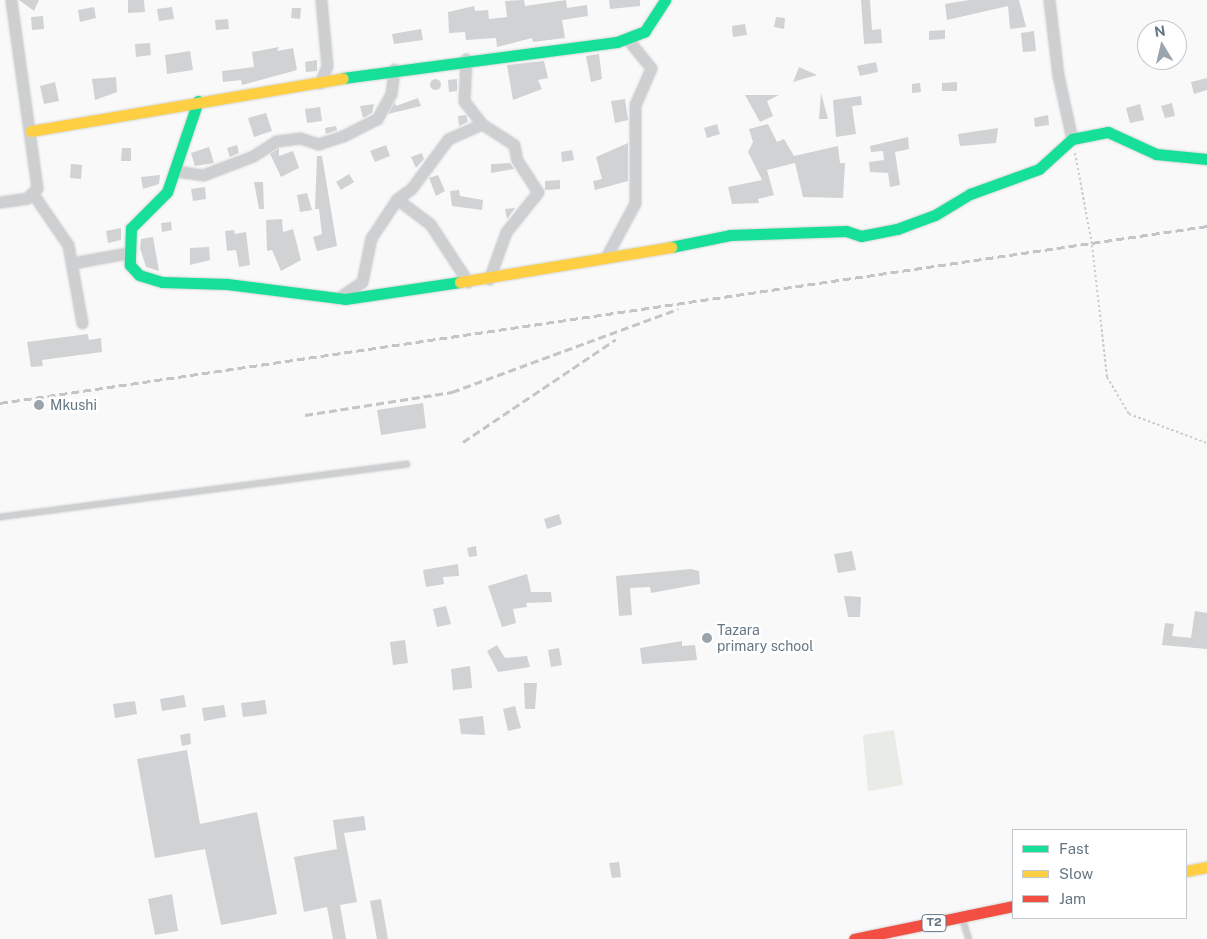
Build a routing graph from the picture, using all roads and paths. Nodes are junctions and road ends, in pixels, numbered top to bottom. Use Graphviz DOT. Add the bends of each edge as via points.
graph roads {
  1 [pos="11,0"];
  2 [pos="321,0"];
  3 [pos="665,0"];
  4 [pos="1049,0"];
  5 [pos="627,38"];
  6 [pos="466,60"];
  7 [pos="394,69"];
  8 [pos="320,83"];
  9 [pos="198,102"];
  10 [pos="482,124"];
  11 [pos="31,130"];
  12 [pos="1072,139"];
  13 [pos="1207,159"];
  14 [pos="175,171"];
  15 [pos="33,194"];
  16 [pos="397,199"];
  17 [pos="0,202"];
  18 [pos="127,253"];
  19 [pos="606,257"];
  20 [pos="72,263"];
  21 [pos="489,279"];
  22 [pos="468,282"];
  23 [pos="338,298"];
  24 [pos="82,323"];
  25 [pos="1207,443"];
  26 [pos="406,464"];
  27 [pos="0,517"];
  28 [pos="1207,867"];
  29 [pos="1187,871"];
  30 [pos="1012,906"];
  31 [pos="963,917"];
  32 [pos="854,939"];
  33 [pos="969,939"];
  1 -- 11 [label="street"];
  2 -- 8 [label="street" via="327,51"];
  3 -- 5 [label="main road" via="654,22"];
  4 -- 12 [label="street" via="1058,76"];
  5 -- 6 [label="main road"];
  5 -- 19 [label="street" via="652,68 635,105 635,203"];
  6 -- 7 [label="main road"];
  6 -- 10 [label="street" via="464,101"];
  7 -- 8 [label="main road"];
  7 -- 14 [label="street" via="391,94 377,119 343,136 318,144 300,138 276,142 253,156 204,175"];
  8 -- 9 [label="main road"];
  9 -- 11 [label="main road"];
  9 -- 14 [label="main road"];
  10 -- 16 [label="street" via="448,140 411,188"];
  10 -- 21 [label="street" via="514,145 517,160 538,192 506,232"];
  11 -- 15 [label="street" via="37,188"];
  12 -- 13 [label="main road" via="1114,133 1156,154"];
  12 -- 19 [label="main road" via="1037,170 970,194 935,215 897,229 861,236 846,232 730,235"];
  12 -- 25 [label="path" via="1092,245 1107,377 1129,414"];
  14 -- 18 [label="main road" via="156,207 130,228"];
  15 -- 17 [label="street"];
  15 -- 20 [label="street" via="68,245"];
  16 -- 22 [label="street" via="430,224"];
  16 -- 23 [label="street" via="371,238 362,282"];
  18 -- 20 [label="street"];
  18 -- 23 [label="main road" via="139,275 162,282 227,284"];
  19 -- 21 [label="main road"];
  20 -- 24 [label="street"];
  21 -- 22 [label="main road"];
  22 -- 23 [label="main road" via="357,300"];
  26 -- 27 [label="lane"];
  28 -- 29 [label="main road"];
  30 -- 31 [label="main road, T2"];
  31 -- 32 [label="main road, T2"];
  31 -- 33 [label="lane"];
}
